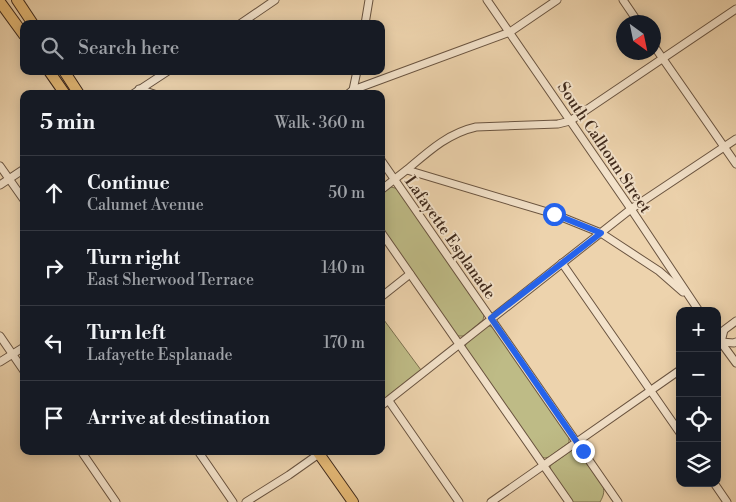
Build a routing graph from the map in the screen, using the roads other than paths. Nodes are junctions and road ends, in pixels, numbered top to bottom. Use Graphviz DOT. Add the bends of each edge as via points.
graph roads {
  1 [pos="17,0"];
  2 [pos="275,0"];
  3 [pos="369,0"];
  4 [pos="487,0"];
  5 [pos="557,0"];
  6 [pos="623,0"];
  7 [pos="0,2"];
  8 [pos="736,9"];
  9 [pos="633,15"];
  10 [pos="30,20"];
  11 [pos="246,20"];
  12 [pos="366,20"];
  13 [pos="20,30"];
  14 [pos="510,32"];
  15 [pos="662,58"];
  16 [pos="52,75"];
  17 [pos="67,75"];
  18 [pos="162,75"];
  19 [pos="356,75"];
  20 [pos="62,90"];
  21 [pos="76,90"];
  22 [pos="139,90"];
  23 [pos="352,90"];
  24 [pos="356,90"];
  25 [pos="570,121"];
  26 [pos="736,138"];
  27 [pos="724,146"];
  28 [pos="736,164"];
  29 [pos="385,165"];
  30 [pos="0,166"];
  31 [pos="407,170"];
  32 [pos="20,172"];
  33 [pos="9,179"];
  34 [pos="395,179"];
  35 [pos="0,185"];
  36 [pos="385,187"];
  37 [pos="20,194"];
  38 [pos="631,209"];
  39 [pos="601,233"];
  40 [pos="385,238"];
  41 [pos="562,263"];
  42 [pos="667,264"];
  43 [pos="659,271"];
  44 [pos="410,274"];
  45 [pos="385,294"];
  46 [pos="691,299"];
  47 [pos="696,307"];
  48 [pos="491,318"];
  49 [pos="736,322"];
  50 [pos="0,336"];
  51 [pos="721,336"];
  52 [pos="721,341"];
  53 [pos="736,342"];
  54 [pos="459,344"];
  55 [pos="721,345"];
  56 [pos="20,349"];
  57 [pos="12,354"];
  58 [pos="0,362"];
  59 [pos="736,363"];
  60 [pos="20,365"];
  61 [pos="676,373"];
  62 [pos="651,391"];
  63 [pos="389,401"];
  64 [pos="385,404"];
  65 [pos="676,427"];
  66 [pos="577,442"];
  67 [pos="84,455"];
  68 [pos="201,455"];
  69 [pos="316,455"];
  70 [pos="322,455"];
  71 [pos="543,465"];
  72 [pos="717,487"];
  73 [pos="116,502"];
  74 [pos="233,502"];
  75 [pos="246,502"];
  76 [pos="353,502"];
  77 [pos="459,502"];
  78 [pos="491,502"];
  79 [pos="569,502"];
  80 [pos="618,502"];
  81 [pos="726,502"];
  1 -- 10 [label="highway"];
  2 -- 11 [label="street"];
  3 -- 12 [label="street"];
  4 -- 14 [label="street, South Calhoun Street"];
  5 -- 14 [label="street"];
  6 -- 9 [label="street"];
  7 -- 13 [label="highway"];
  8 -- 15 [label="street"];
  14 -- 24 [label="street"];
  14 -- 25 [label="street, South Calhoun Street"];
  15 -- 25 [label="street"];
  15 -- 27 [label="street"];
  16 -- 20 [label="highway"];
  17 -- 21 [label="highway"];
  18 -- 22 [label="street"];
  19 -- 23 [label="street"];
  25 -- 31 [label="street" via="464,130 437,145"];
  25 -- 38 [label="street, South Calhoun Street"];
  26 -- 27 [label="street"];
  27 -- 28 [label="street"];
  27 -- 38 [label="street"];
  29 -- 34 [label="street, Lafayette Esplanade"];
  30 -- 33 [label="street"];
  31 -- 34 [label="street"];
  31 -- 39 [label="street" via="554,214"];
  32 -- 33 [label="street"];
  33 -- 35 [label="street"];
  33 -- 37 [label="street"];
  34 -- 36 [label="street"];
  34 -- 48 [label="street, Lafayette Esplanade"];
  38 -- 39 [label="street"];
  38 -- 42 [label="street, South Calhoun Street"];
  39 -- 41 [label="street"];
  39 -- 43 [label="street"];
  40 -- 44 [label="street"];
  41 -- 48 [label="street"];
  41 -- 62 [label="street"];
  42 -- 43 [label="street"];
  42 -- 46 [label="street, South Calhoun Street"];
  43 -- 46 [label="street"];
  44 -- 45 [label="street"];
  44 -- 54 [label="street"];
  46 -- 47 [label="street, South Calhoun Street"];
  48 -- 54 [label="street"];
  48 -- 66 [label="street, Lafayette Esplanade"];
  49 -- 51 [label="street"];
  50 -- 57 [label="street"];
  52 -- 53 [label="street"];
  54 -- 63 [label="street"];
  54 -- 71 [label="street"];
  55 -- 59 [label="street"];
  56 -- 57 [label="street"];
  57 -- 58 [label="street"];
  57 -- 60 [label="street"];
  61 -- 62 [label="street"];
  62 -- 65 [label="street"];
  62 -- 66 [label="street"];
  63 -- 64 [label="street"];
  63 -- 77 [label="street"];
  66 -- 71 [label="street"];
  66 -- 80 [label="street, Lafayette Esplanade"];
  67 -- 73 [label="street"];
  68 -- 74 [label="street"];
  69 -- 75 [label="street"];
  70 -- 76 [label="highway"];
  71 -- 78 [label="street"];
  71 -- 79 [label="street"];
  72 -- 81 [label="street"];
}
